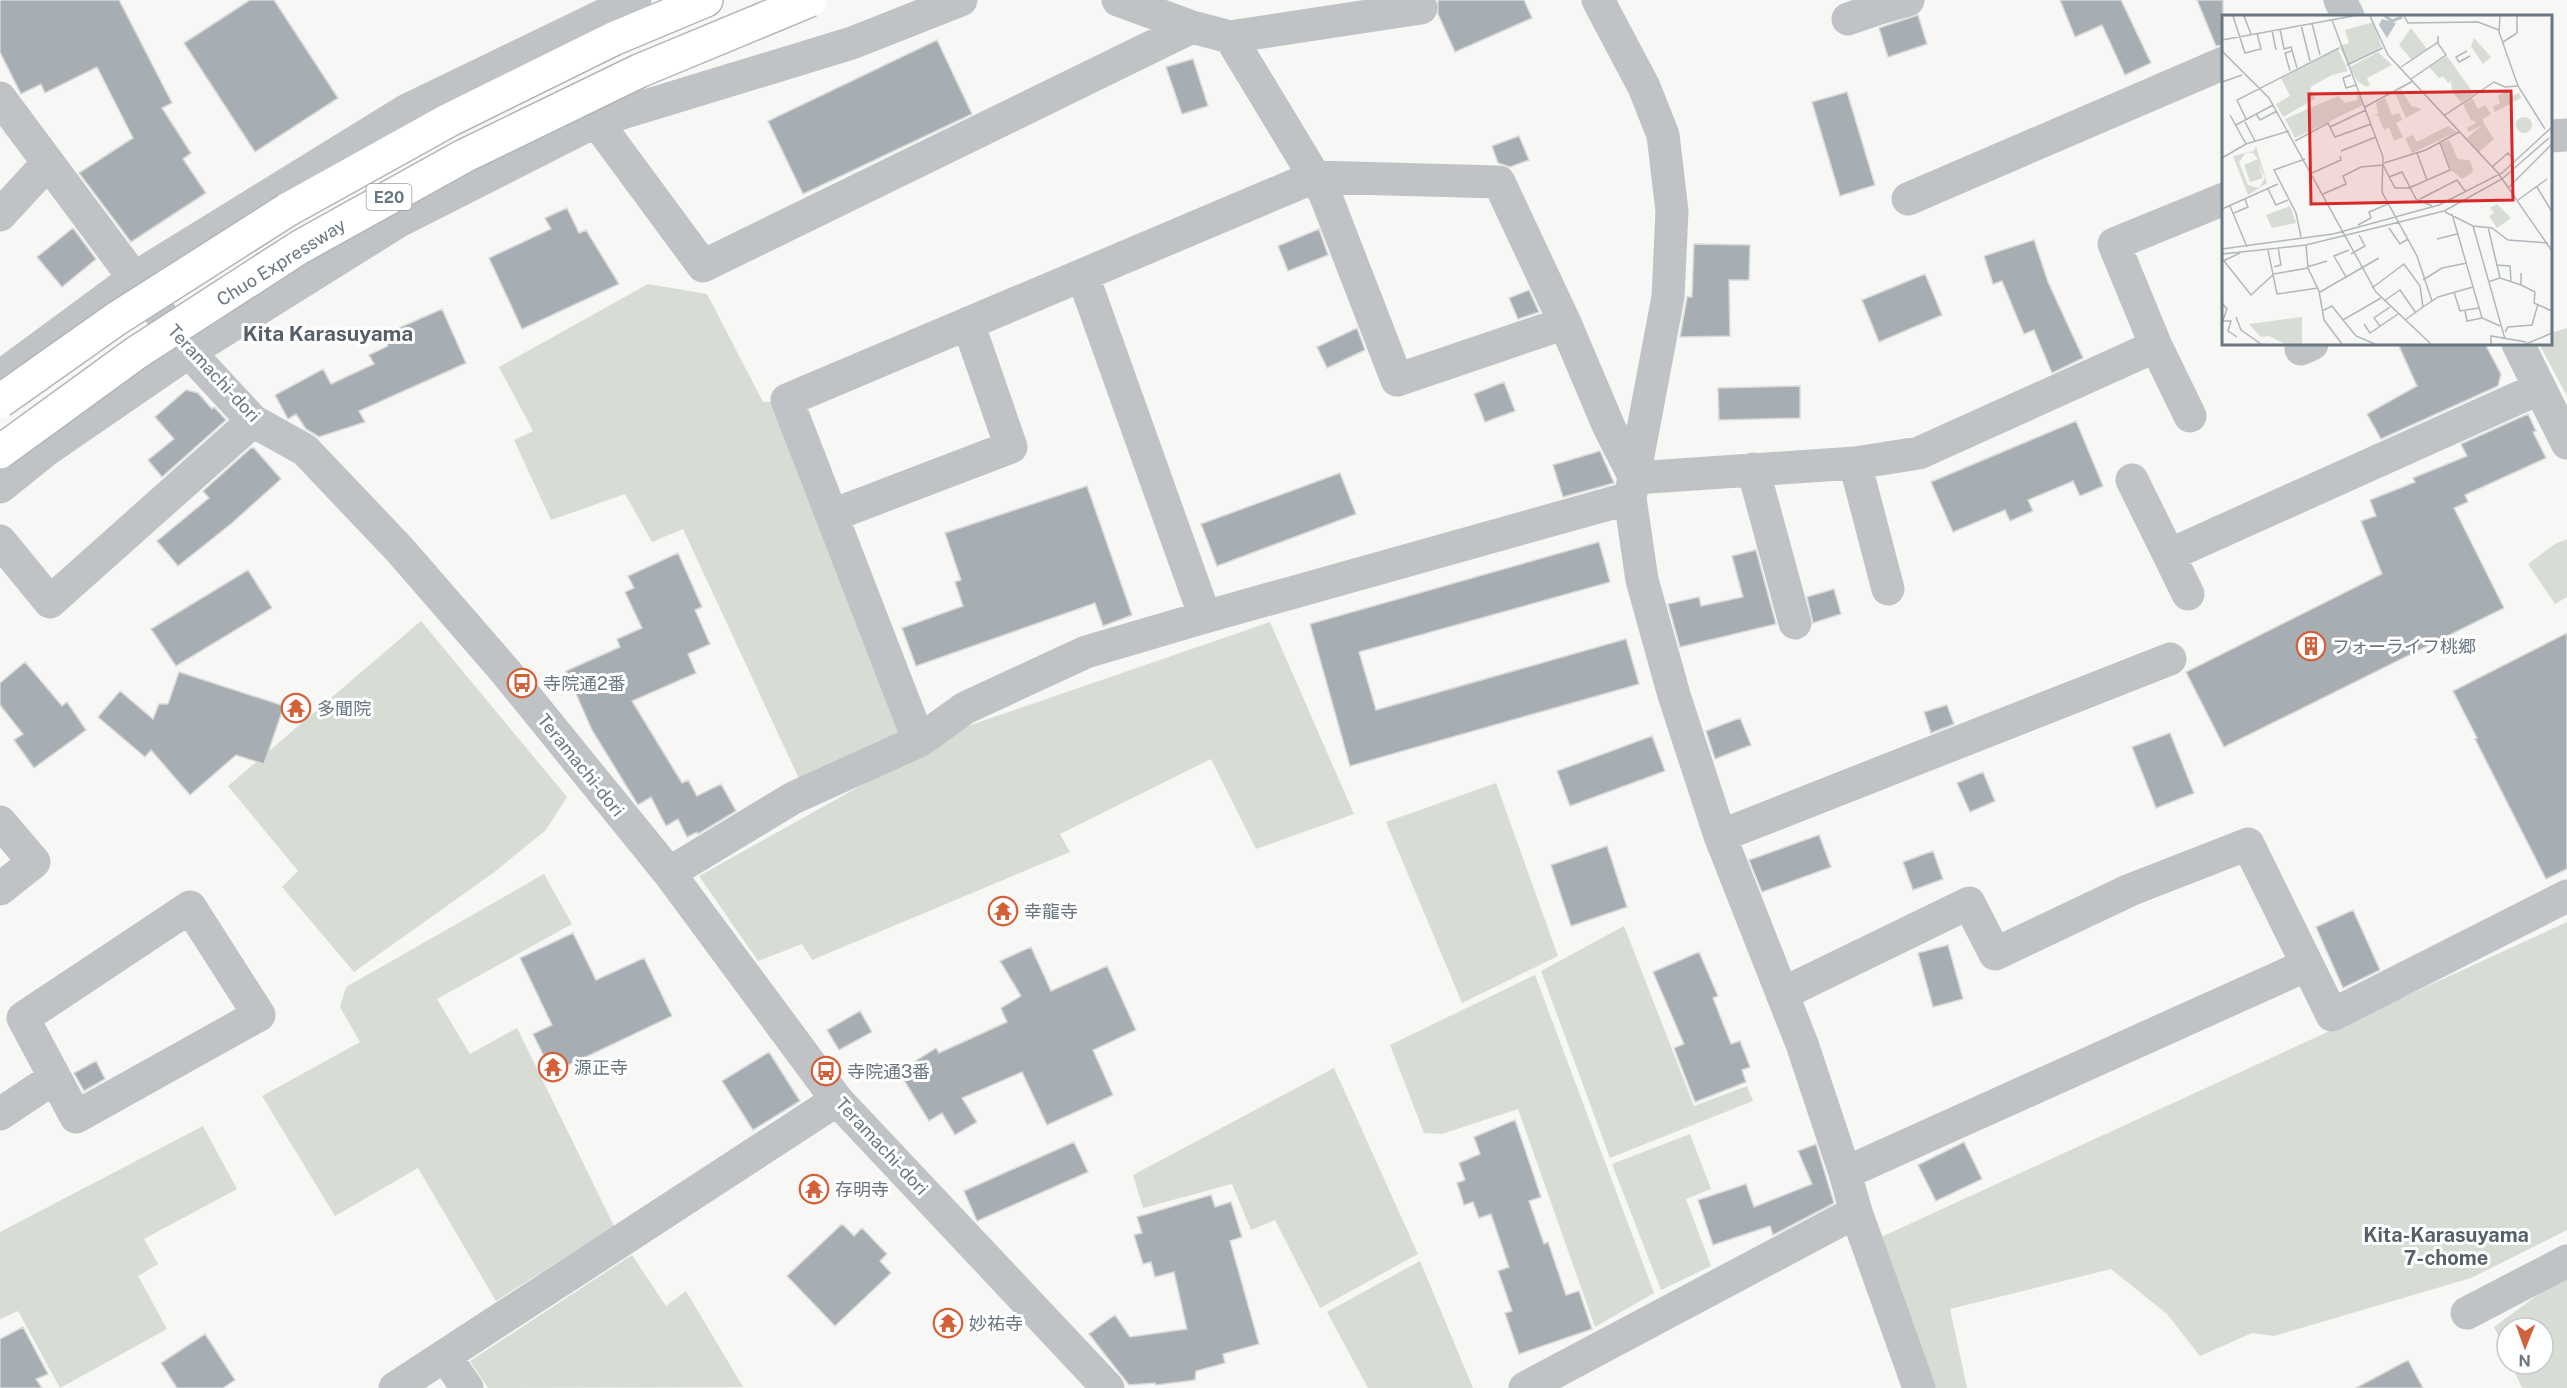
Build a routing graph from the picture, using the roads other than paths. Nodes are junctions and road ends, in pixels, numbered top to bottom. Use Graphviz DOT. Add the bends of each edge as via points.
graph roads {
  1 [pos="706,0"];
  2 [pos="810,0"];
  3 [pos="961,0"];
  4 [pos="1118,0"];
  5 [pos="1418,0"];
  6 [pos="1598,0"];
  7 [pos="1908,0"];
  8 [pos="612,5"];
  9 [pos="1866,10"];
  10 [pos="1192,27"];
  11 [pos="1230,37"];
  12 [pos="2222,63"];
  13 [pos="0,98"];
  14 [pos="596,121"];
  15 [pos="2567,135"];
  16 [pos="2552,136"];
  17 [pos="48,163"];
  18 [pos="1314,177"];
  19 [pos="1908,199"];
  20 [pos="2222,200"];
  21 [pos="0,215"];
  22 [pos="1083,276"];
  23 [pos="133,279"];
  24 [pos="969,323"];
  25 [pos="1565,323"];
  26 [pos="2518,345"];
  27 [pos="2156,346"];
  28 [pos="189,351"];
  29 [pos="0,377"];
  30 [pos="2540,388"];
  31 [pos="0,401"];
  32 [pos="2190,416"];
  33 [pos="253,421"];
  34 [pos="2567,443"];
  35 [pos="0,452"];
  36 [pos="1855,463"];
  37 [pos="1753,469"];
  38 [pos="2132,480"];
  39 [pos="0,487"];
  40 [pos="1632,488"];
  41 [pos="832,515"];
  42 [pos="0,542"];
  43 [pos="2169,555"];
  44 [pos="1888,589"];
  45 [pos="2188,594"];
  46 [pos="1205,617"];
  47 [pos="1795,623"];
  48 [pos="2170,659"];
  49 [pos="919,741"];
  50 [pos="0,822"];
  51 [pos="1720,836"];
  52 [pos="669,873"];
  53 [pos="0,889"];
  54 [pos="2567,896"];
  55 [pos="2307,965"];
  56 [pos="1782,994"];
  57 [pos="54,1078"];
  58 [pos="837,1100"];
  59 [pos="0,1114"];
  60 [pos="1845,1173"];
  61 [pos="1856,1212"];
  62 [pos="2567,1262"];
  63 [pos="2467,1313"];
  64 [pos="445,1356"];
  65 [pos="395,1388"];
  66 [pos="467,1388"];
  67 [pos="1108,1388"];
  68 [pos="1525,1388"];
  69 [pos="1919,1388"];
  1 -- 31 [label="highway, E20, bridge" via="614,39 449,120 287,210 116,319"];
  2 -- 35 [label="highway, Chuo Expressway / E20, bridge" via="639,71 464,156 300,247 136,353"];
  3 -- 14 [label="street" via="852,43"];
  4 -- 10 [label="street"];
  5 -- 11 [label="street" via="1422,9"];
  6 -- 40 [label="street" via="1644,87 1663,135 1672,211 1668,297"];
  7 -- 9 [label="street"];
  8 -- 23 [label="street" via="407,110"];
  10 -- 11 [label="street"];
  10 -- 14 [label="street" via="704,266"];
  11 -- 18 [label="street"];
  12 -- 19 [label="street"];
  13 -- 17 [label="street, Teramachi-dori"];
  14 -- 28 [label="street" via="399,220"];
  15 -- 16 [label="street"];
  17 -- 21 [label="street"];
  17 -- 23 [label="street, Teramachi-dori"];
  18 -- 22 [label="street"];
  18 -- 25 [label="street" via="1499,182"];
  18 -- 25 [label="street" via="1325,194 1397,380"];
  20 -- 27 [label="street" via="2114,244"];
  22 -- 24 [label="street"];
  22 -- 46 [label="street"];
  23 -- 28 [label="street, Teramachi-dori"];
  23 -- 29 [label="street"];
  24 -- 41 [label="street" via="787,400"];
  24 -- 41 [label="street" via="1011,447"];
  25 -- 40 [label="street"];
  26 -- 30 [label="street"];
  27 -- 32 [label="street"];
  27 -- 36 [label="street" via="1919,453"];
  28 -- 33 [label="street, Teramachi-dori"];
  28 -- 39 [label="street"];
  30 -- 34 [label="street"];
  30 -- 43 [label="street"];
  33 -- 42 [label="street" via="50,602"];
  33 -- 52 [label="street, Teramachi-dori" via="305,450 400,550 505,671"];
  36 -- 37 [label="street"];
  36 -- 44 [label="street"];
  37 -- 40 [label="street"];
  37 -- 47 [label="street"];
  38 -- 43 [label="street"];
  40 -- 46 [label="street"];
  40 -- 51 [label="street" via="1642,580"];
  41 -- 49 [label="street"];
  43 -- 45 [label="street"];
  46 -- 49 [label="street" via="1086,652 965,708"];
  48 -- 51 [label="street"];
  49 -- 52 [label="street" via="793,798"];
  50 -- 53 [label="street" via="34,862"];
  51 -- 56 [label="street"];
  52 -- 58 [label="street, Teramachi-dori"];
  54 -- 55 [label="street" via="2332,1015"];
  55 -- 56 [label="street" via="2248,844 2130,890 1995,954 1969,903"];
  55 -- 60 [label="street"];
  56 -- 60 [label="street"];
  57 -- 57 [label="street" via="76,1117 259,1015 190,907 23,1018"];
  57 -- 59 [label="street"];
  58 -- 64 [label="street"];
  58 -- 67 [label="street, Teramachi-dori"];
  60 -- 61 [label="street"];
  61 -- 68 [label="street"];
  61 -- 69 [label="street"];
  62 -- 63 [label="street"];
  64 -- 65 [label="street"];
  64 -- 66 [label="street"];
}
